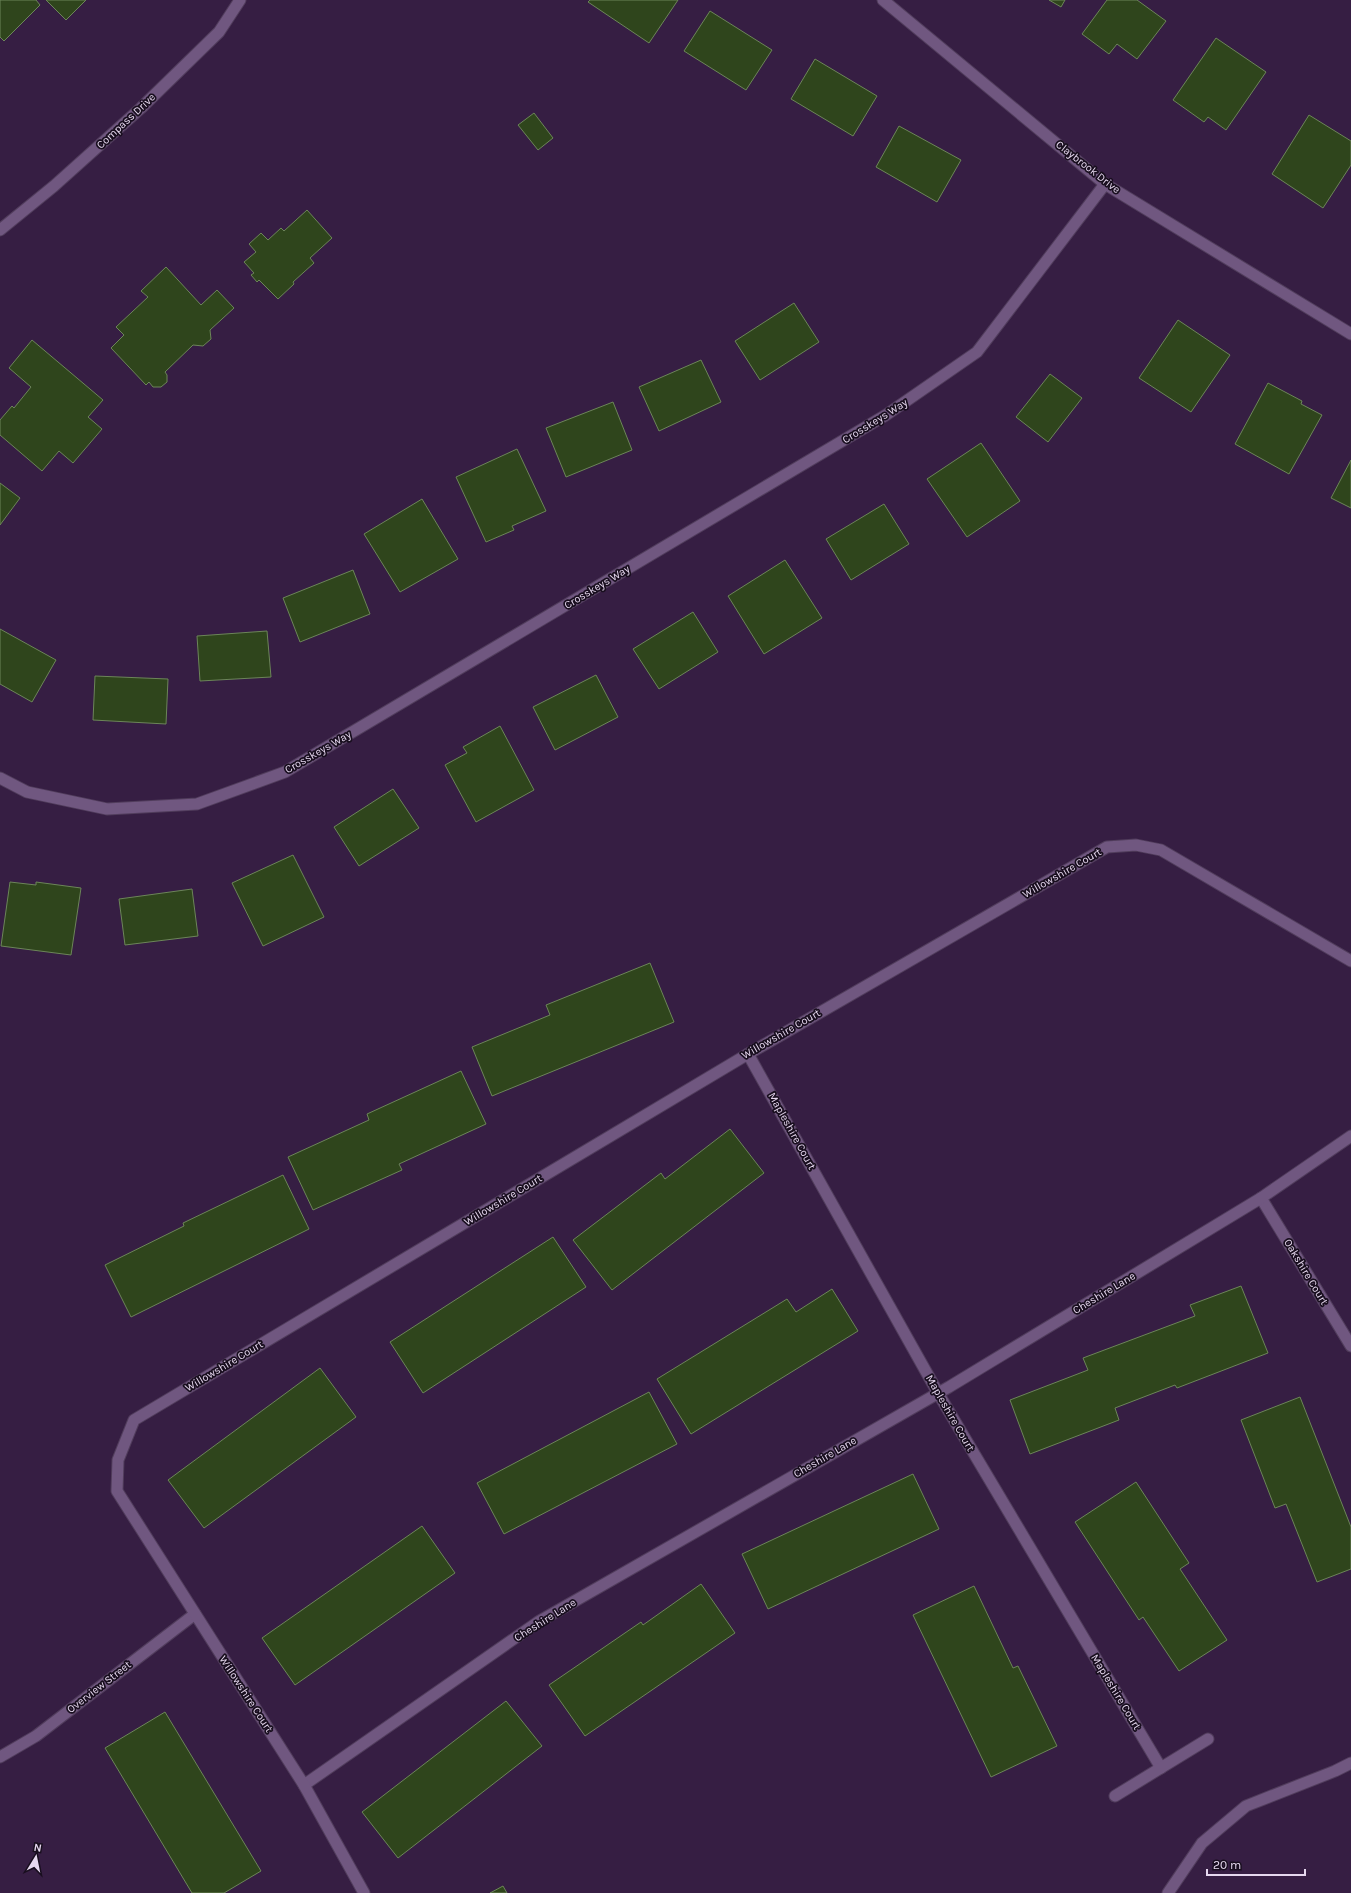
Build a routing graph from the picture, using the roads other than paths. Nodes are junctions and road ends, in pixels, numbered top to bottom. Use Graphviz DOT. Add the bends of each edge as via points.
graph roads {
  1 [pos="240,0"];
  2 [pos="883,0"];
  3 [pos="1105,184"];
  4 [pos="0,230"];
  5 [pos="1351,334"];
  6 [pos="0,778"];
  7 [pos="1351,961"];
  8 [pos="748,1054"];
  9 [pos="1351,1136"];
  10 [pos="1261,1198"];
  11 [pos="1351,1346"];
  12 [pos="938,1393"];
  13 [pos="195,1614"];
  14 [pos="1208,1739"];
  15 [pos="0,1757"];
  16 [pos="1351,1763"];
  17 [pos="1161,1768"];
  18 [pos="304,1785"];
  19 [pos="1115,1796"];
  20 [pos="364,1893"];
  21 [pos="1168,1893"];
  1 -- 4 [label="street, Compass Drive" via="219,32 141,108 54,186"];
  2 -- 3 [label="street, Claybrook Drive"];
  3 -- 5 [label="street, Claybrook Drive"];
  3 -- 6 [label="street, Crosskeys Way" via="977,352 886,415 285,772 196,804 107,809 27,792"];
  7 -- 8 [label="street, Willowshire Court" via="1161,850 1136,845 1107,847"];
  8 -- 12 [label="street, Mapleshire Court"];
  8 -- 13 [label="street, Willowshire Court" via="134,1420 118,1460 117,1491"];
  9 -- 10 [label="street, Cheshire Lane"];
  10 -- 11 [label="street, Oakshire Court"];
  10 -- 12 [label="street, Cheshire Lane"];
  12 -- 17 [label="street, Mapleshire Court"];
  12 -- 18 [label="street, Cheshire Lane" via="538,1622"];
  13 -- 15 [label="street, Overview Street" via="36,1736"];
  13 -- 18 [label="street, Willowshire Court"];
  14 -- 17 [label="street"];
  16 -- 21 [label="street" via="1246,1806 1202,1843"];
  17 -- 19 [label="street"];
  18 -- 20 [label="street, Willowshire Court"];
}
